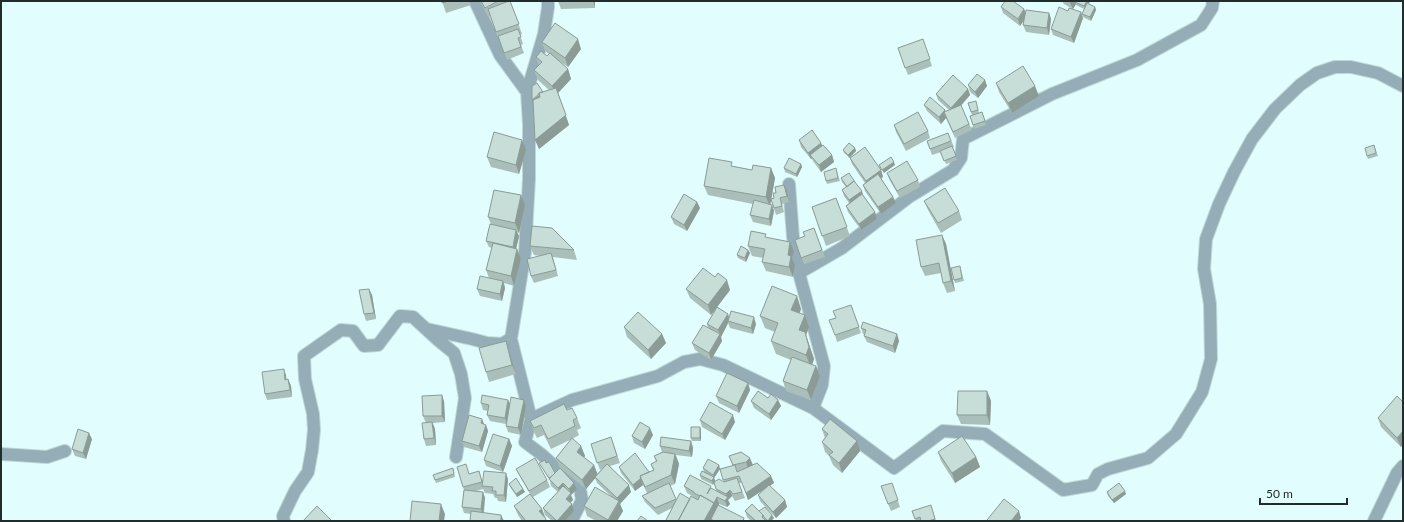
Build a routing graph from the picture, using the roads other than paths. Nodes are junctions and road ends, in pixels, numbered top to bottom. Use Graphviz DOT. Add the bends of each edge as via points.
graph roads {
  1 [pos="475,1"];
  2 [pos="548,1"];
  3 [pos="1213,1"];
  4 [pos="1403,86"];
  5 [pos="527,92"];
  6 [pos="788,184"];
  7 [pos="799,273"];
  8 [pos="426,328"];
  9 [pos="511,339"];
  10 [pos="813,408"];
  11 [pos="531,419"];
  12 [pos="65,451"];
  13 [pos="1,454"];
  14 [pos="456,457"];
  15 [pos="1403,466"];
  16 [pos="284,521"];
  17 [pos="570,521"];
  18 [pos="1374,521"];
  1 -- 5 [label="street" via="500,55"];
  2 -- 5 [label="street" via="544,34"];
  3 -- 7 [label="street" via="1212,8 1201,25 1137,60 1052,94 963,139 960,158 953,170 909,197 842,248"];
  4 -- 10 [label="street" via="1378,73 1351,67 1329,69 1300,85 1275,109 1252,139 1219,204 1206,239 1204,269 1210,304 1211,359 1202,392 1176,434 1148,458 1108,469 1098,474 1092,485 1063,490 985,434 943,431 894,468"];
  5 -- 9 [label="street" via="529,124 525,252"];
  6 -- 7 [label="street"];
  7 -- 10 [label="street" via="824,366 822,385"];
  8 -- 9 [label="street" via="487,344 502,344"];
  8 -- 14 [label="street" via="454,353 461,374 465,398"];
  8 -- 16 [label="street" via="413,317 400,316 378,345 364,346 353,331 341,330 304,356 313,414 312,450 308,472 283,516"];
  9 -- 11 [label="street"];
  10 -- 11 [label="street" via="723,366 700,359 684,362 658,376 572,400"];
  11 -- 17 [label="street" via="525,442 580,489 582,500"];
  12 -- 13 [label="street" via="48,457"];
  15 -- 18 [label="street" via="1397,473"];
}
